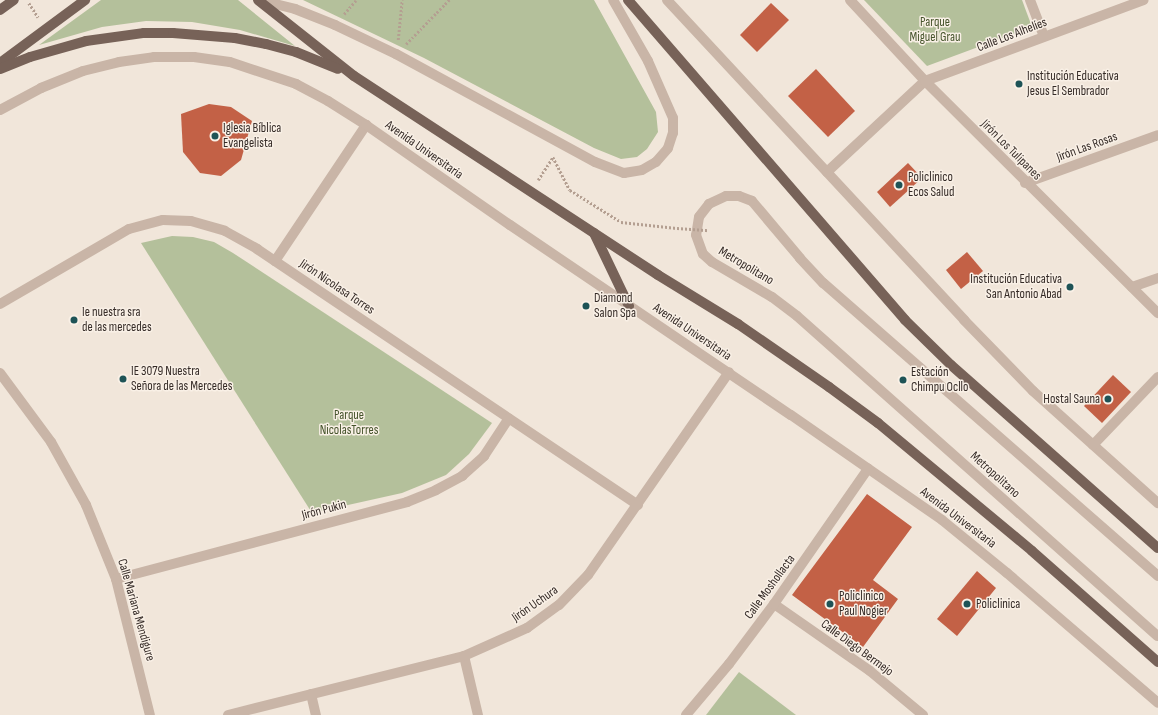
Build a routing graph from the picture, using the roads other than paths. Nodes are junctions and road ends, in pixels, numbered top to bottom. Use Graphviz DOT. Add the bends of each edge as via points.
graph roads {
  1 [pos="14,0"];
  2 [pos="85,0"];
  3 [pos="258,0"];
  4 [pos="613,0"];
  5 [pos="628,0"];
  6 [pos="667,0"];
  7 [pos="850,0"];
  8 [pos="1030,0"];
  9 [pos="1144,0"];
  10 [pos="0,10"];
  11 [pos="1044,36"];
  12 [pos="0,62"];
  13 [pos="0,69"];
  14 [pos="354,76"];
  15 [pos="925,81"];
  16 [pos="0,110"];
  17 [pos="366,125"];
  18 [pos="1158,135"];
  19 [pos="827,172"];
  20 [pos="1025,183"];
  21 [pos="594,233"];
  22 [pos="275,261"];
  23 [pos="1158,278"];
  24 [pos="1132,288"];
  25 [pos="0,304"];
  26 [pos="629,306"];
  27 [pos="1158,313"];
  28 [pos="729,372"];
  29 [pos="0,373"];
  30 [pos="1158,377"];
  31 [pos="509,418"];
  32 [pos="1093,445"];
  33 [pos="868,469"];
  34 [pos="1158,503"];
  35 [pos="638,505"];
  36 [pos="1158,548"];
  37 [pos="1158,576"];
  38 [pos="116,579"];
  39 [pos="774,604"];
  40 [pos="1158,636"];
  41 [pos="464,656"];
  42 [pos="1158,662"];
  43 [pos="311,694"];
  44 [pos="1158,703"];
  45 [pos="150,715"];
  46 [pos="228,715"];
  47 [pos="316,715"];
  48 [pos="478,715"];
  49 [pos="686,715"];
  50 [pos="923,715"];
  1 -- 10 [label="main road"];
  2 -- 12 [label="main road"];
  3 -- 4 [label="street" via="295,9 396,54 595,162 624,173 642,170 656,162 668,148 674,118 648,61"];
  3 -- 14 [label="main road, Avenida Universitaria"];
  5 -- 36 [label="main road" via="905,320 951,365"];
  6 -- 19 [label="street"];
  7 -- 15 [label="street, Jirón Los Tulipanes"];
  8 -- 11 [label="street"];
  9 -- 11 [label="street, Calle Los Alhelíes"];
  11 -- 15 [label="street, Calle Los Alhelíes"];
  13 -- 14 [label="main road" via="30,56 86,41 144,33 173,33 235,38 266,44"];
  14 -- 21 [label="main road, Avenida Universitaria"];
  15 -- 19 [label="street, Calle Los Alhelíes"];
  15 -- 20 [label="street, Jirón Los Tulipanes"];
  16 -- 17 [label="street, Avenida Universitaria" via="41,88 83,71 154,57 194,57 230,62 296,84"];
  17 -- 22 [label="street"];
  17 -- 26 [label="street, Avenida Universitaria"];
  18 -- 20 [label="street, Jirón Las Rosas"];
  19 -- 32 [label="street" via="1033,391"];
  20 -- 24 [label="street, Jirón Los Tulipanes"];
  21 -- 26 [label="main road"];
  21 -- 42 [label="main road, Avenida Universitaria" via="738,324 878,423 1032,551"];
  22 -- 25 [label="street, Jirón Nicolasa Torres" via="225,231 192,221 162,220 129,228"];
  22 -- 31 [label="street, Jirón Nicolasa Torres"];
  23 -- 24 [label="street"];
  24 -- 27 [label="street, Jirón Los Tulipanes"];
  26 -- 28 [label="street, Avenida Universitaria"];
  28 -- 33 [label="street, Avenida Universitaria"];
  28 -- 35 [label="street, Jirón Uchura"];
  29 -- 38 [label="street, Calle Mariana Mendigure" via="51,442 86,505"];
  30 -- 32 [label="street"];
  31 -- 35 [label="street, Jirón Nicolasa Torres"];
  31 -- 38 [label="street, Jirón Pukin" via="484,456 462,476 436,490 406,502"];
  32 -- 34 [label="street"];
  33 -- 39 [label="street, Calle Moshollacta"];
  33 -- 44 [label="street, Avenida Universitaria" via="942,520 1008,573"];
  35 -- 41 [label="street, Jirón Uchura" via="588,575 559,606 527,628"];
  37 -- 40 [label="street, Metropolitano" via="823,283 752,201 739,196 726,196 709,204 699,217 696,235 703,254 712,262 772,297 797,316"];
  38 -- 45 [label="street, Calle Mariana Mendigure"];
  39 -- 49 [label="street, Calle Moshollacta" via="729,664"];
  39 -- 50 [label="street, Calle Diego Bermejo" via="870,672"];
  41 -- 43 [label="street, Jirón Uchura"];
  41 -- 48 [label="street"];
  43 -- 46 [label="street, Jirón Uchura"];
  43 -- 47 [label="street"];
}
